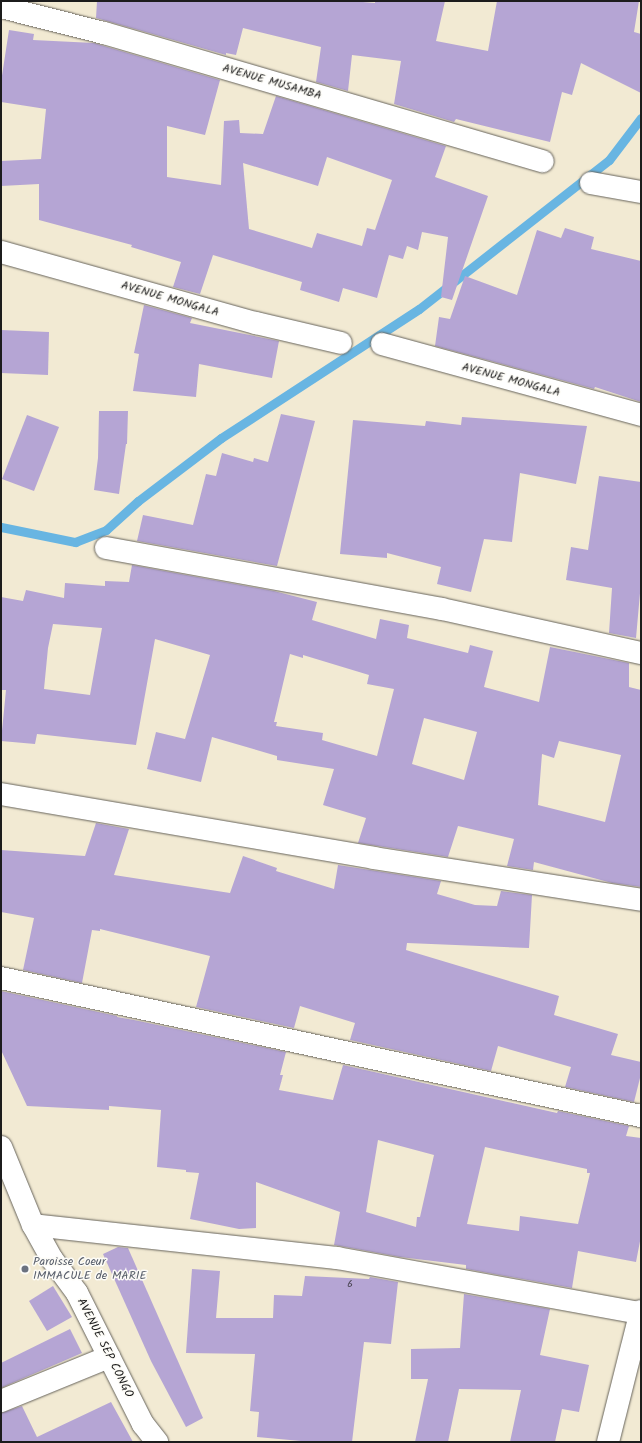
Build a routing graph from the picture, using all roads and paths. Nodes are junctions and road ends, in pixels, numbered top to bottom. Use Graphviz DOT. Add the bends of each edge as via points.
graph roads {
  1 [pos="1,7"];
  2 [pos="542,161"];
  3 [pos="591,183"];
  4 [pos="641,192"];
  5 [pos="1,252"];
  6 [pos="341,343"];
  7 [pos="382,344"];
  8 [pos="641,415"];
  9 [pos="106,548"];
  10 [pos="641,653"];
  11 [pos="1,794"];
  12 [pos="641,900"];
  13 [pos="1,978"];
  14 [pos="641,1116"];
  15 [pos="1,1147"];
  16 [pos="33,1225"];
  17 [pos="641,1313"];
  18 [pos="109,1357"];
  19 [pos="1,1401"];
  20 [pos="157,1442"];
  21 [pos="608,1442"];
  1 -- 2 [label="street, AVENUE MUSAMBA" via="104,33"];
  3 -- 4 [label="street"];
  5 -- 6 [label="street, AVENUE MONGALA" via="256,323"];
  7 -- 8 [label="street, AVENUE MONGALA"];
  9 -- 10 [label="street" via="442,609"];
  11 -- 12 [label="street" via="374,858"];
  13 -- 14 [label="street"];
  15 -- 16 [label="street, AVENUE SEP CONGO"];
  16 -- 17 [label="street" via="337,1258"];
  16 -- 18 [label="street, AVENUE SEP CONGO" via="52,1259 77,1293"];
  17 -- 21 [label="street"];
  18 -- 19 [label="street"];
  18 -- 20 [label="street, AVENUE SEP CONGO" via="144,1424"];
}
